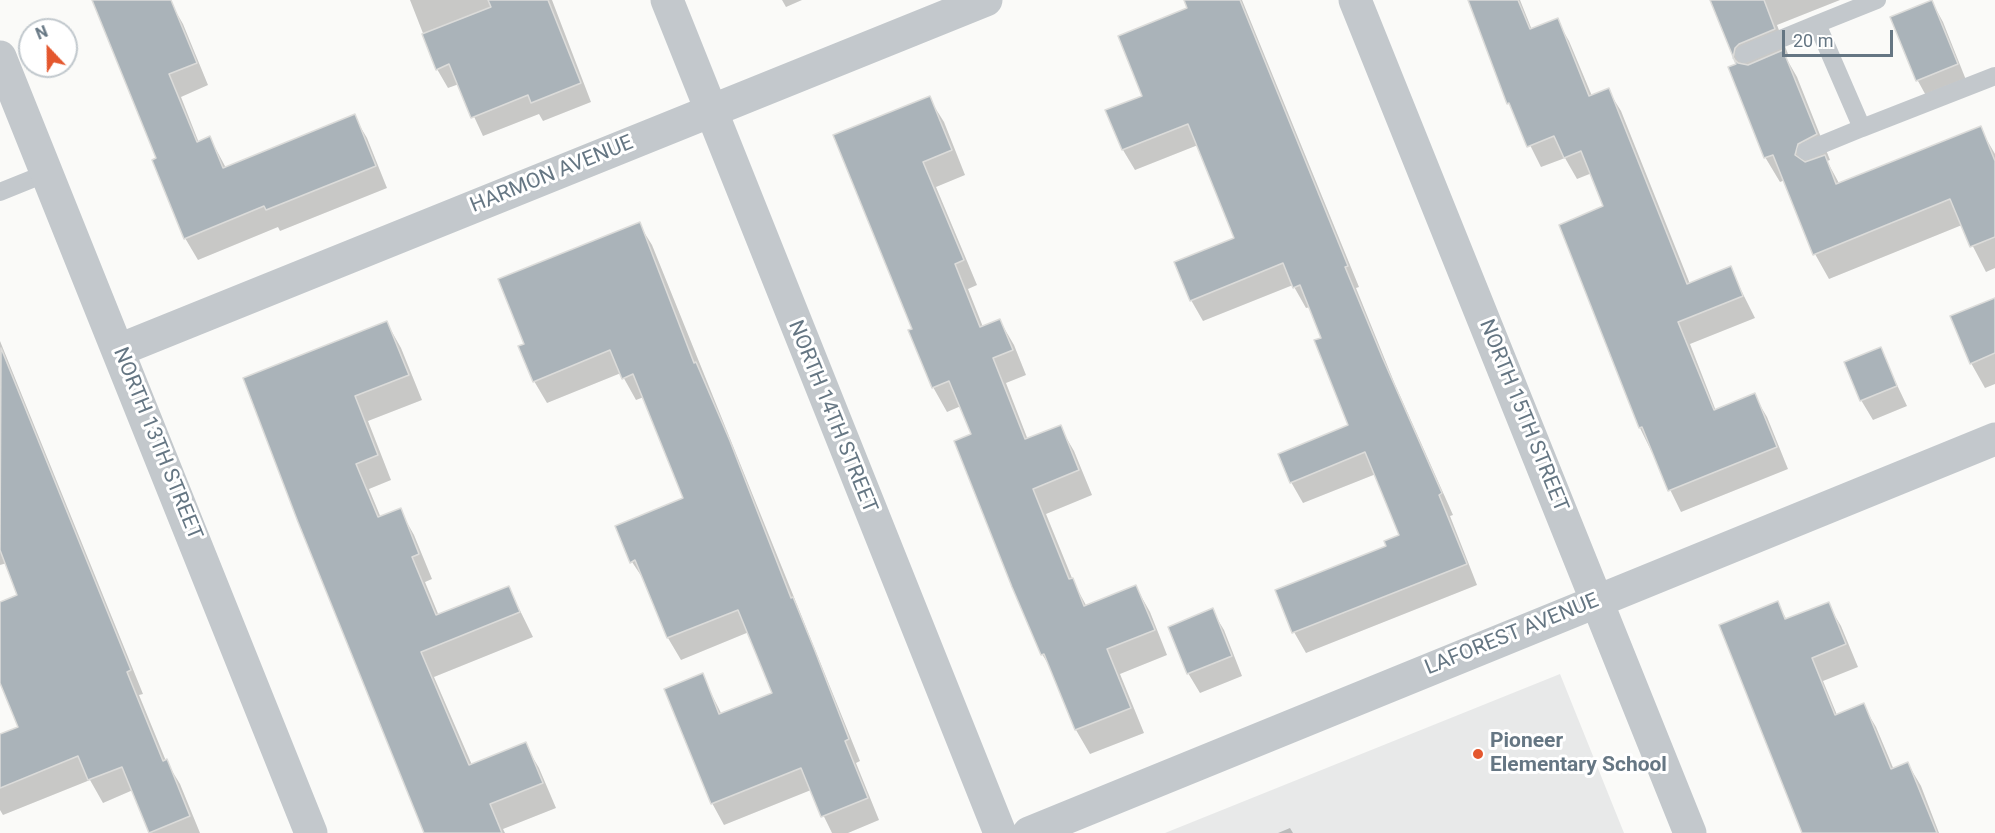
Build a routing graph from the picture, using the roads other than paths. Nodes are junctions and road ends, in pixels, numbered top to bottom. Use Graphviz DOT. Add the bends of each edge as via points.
graph roads {
  1 [pos="667,0"];
  2 [pos="986,0"];
  3 [pos="1355,0"];
  4 [pos="1877,0"];
  5 [pos="1817,24"];
  6 [pos="1744,54"];
  7 [pos="0,57"];
  8 [pos="1995,76"];
  9 [pos="711,111"];
  10 [pos="1862,128"];
  11 [pos="1806,151"];
  12 [pos="47,172"];
  13 [pos="0,192"];
  14 [pos="119,350"];
  15 [pos="1995,439"];
  16 [pos="1597,600"];
  17 [pos="311,833"];
  18 [pos="1000,833"];
  19 [pos="1029,833"];
  20 [pos="1690,833"];
  1 -- 9 [label="street, NORTH 14TH STREET"];
  2 -- 9 [label="street, HARMON AVENUE"];
  3 -- 16 [label="street, NORTH 15TH STREET"];
  4 -- 5 [label="lane"];
  5 -- 6 [label="lane"];
  5 -- 10 [label="lane"];
  7 -- 12 [label="street, NORTH 13TH STREET"];
  8 -- 10 [label="lane"];
  9 -- 14 [label="street, HARMON AVENUE"];
  9 -- 18 [label="street, NORTH 14TH STREET"];
  10 -- 11 [label="lane"];
  12 -- 13 [label="lane"];
  12 -- 14 [label="street, NORTH 13TH STREET"];
  14 -- 17 [label="street, NORTH 13TH STREET"];
  15 -- 16 [label="street, LAFOREST AVENUE"];
  16 -- 19 [label="street, LAFOREST AVENUE"];
  16 -- 20 [label="street, NORTH 15TH STREET"];
}
